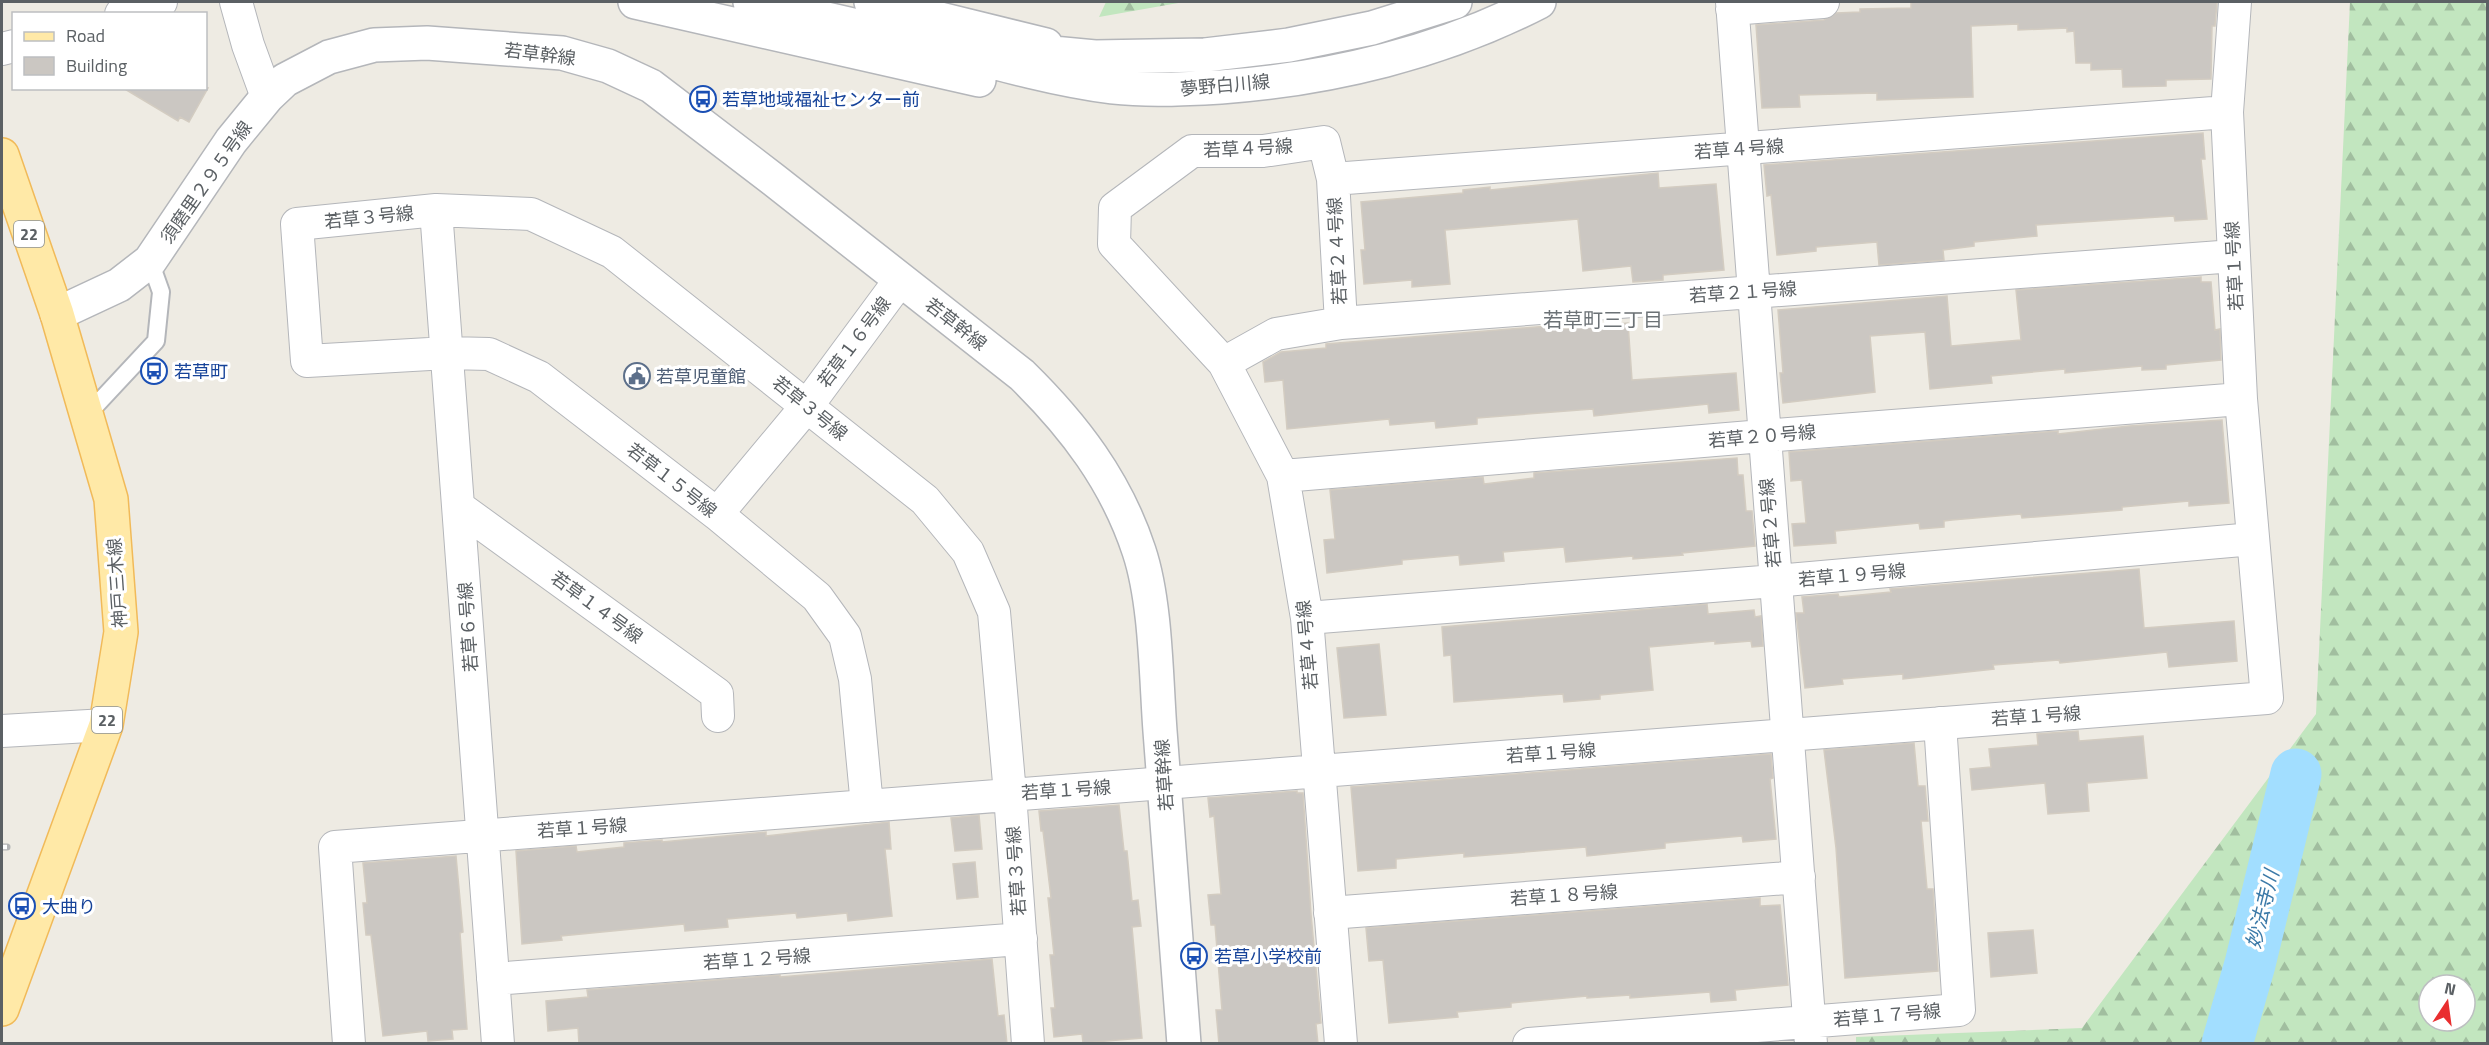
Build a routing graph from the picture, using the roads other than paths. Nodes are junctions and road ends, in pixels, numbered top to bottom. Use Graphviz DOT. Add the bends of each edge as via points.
graph roads {
  1 [pos="161,2"];
  2 [pos="236,2"];
  3 [pos="635,2"];
  4 [pos="750,2"];
  5 [pos="871,2"];
  6 [pos="1455,2"];
  7 [pos="1539,2"];
  8 [pos="1823,2"];
  9 [pos="2235,2"];
  10 [pos="1732,5"];
  11 [pos="127,12"];
  12 [pos="903,37"];
  13 [pos="1095,57"];
  14 [pos="1112,87"];
  15 [pos="267,97"];
  16 [pos="2227,112"];
  17 [pos="1743,149"];
  18 [pos="2,155"];
  19 [pos="1333,179"];
  20 [pos="436,210"];
  21 [pos="2234,256"];
  22 [pos="150,261"];
  23 [pos="900,280"];
  24 [pos="1753,292"];
  25 [pos="57,314"];
  26 [pos="1341,323"];
  27 [pos="447,353"];
  28 [pos="307,361"];
  29 [pos="1224,363"];
  30 [pos="2241,399"];
  31 [pos="807,406"];
  32 [pos="86,416"];
  33 [pos="1764,436"];
  34 [pos="1283,476"];
  35 [pos="460,508"];
  36 [pos="717,514"];
  37 [pos="2253,539"];
  38 [pos="1775,581"];
  39 [pos="1307,618"];
  40 [pos="718,716"];
  41 [pos="1940,723"];
  42 [pos="106,725"];
  43 [pos="2,731"];
  44 [pos="1788,735"];
  45 [pos="1318,771"];
  46 [pos="1164,783"];
  47 [pos="1010,795"];
  48 [pos="867,806"];
  49 [pos="482,835"];
  50 [pos="1799,877"];
  51 [pos="1330,912"];
  52 [pos="1021,939"];
  53 [pos="493,979"];
  54 [pos="2,1010"];
  55 [pos="1810,1032"];
  56 [pos="349,1044"];
  57 [pos="498,1044"];
  58 [pos="1028,1044"];
  59 [pos="1184,1044"];
  60 [pos="1341,1044"];
  61 [pos="1529,1044"];
  1 -- 11 [label="street"];
  2 -- 15 [label="street"];
  3 -- 14 [label="street" via="987,82 1046,89"];
  4 -- 12 [label="street, 夢野白川線"];
  5 -- 13 [label="street"];
  6 -- 13 [label="street, 夢野白川線" via="1372,28 1289,45 1205,55"];
  7 -- 14 [label="street, 夢野白川線" via="1465,34 1367,65 1245,85 1164,90"];
  8 -- 10 [label="street"];
  9 -- 16 [label="street, 若草１号線"];
  10 -- 17 [label="street, 若草２号線"];
  12 -- 13 [label="street, 夢野白川線"];
  12 -- 14 [label="street, 夢野白川線" via="1004,66"];
  15 -- 22 [label="street, 須磨里２９５号線" via="231,141"];
  15 -- 23 [label="street, 若草幹線" via="285,80 310,66 374,45 427,43 562,53 608,66 651,86"];
  16 -- 17 [label="street, 若草４号線"];
  16 -- 21 [label="street, 若草１号線"];
  17 -- 19 [label="street, 若草４号線"];
  17 -- 24 [label="street, 若草２号線"];
  18 -- 25 [label="main road, 神戸三木線 / 22"];
  19 -- 26 [label="street, 若草２４号線"];
  19 -- 29 [label="street, 若草４号線" via="1324,142 1263,151 1192,151 1115,208 1114,244"];
  20 -- 27 [label="street, 若草６号線"];
  20 -- 28 [label="street, 若草３号線" via="297,224"];
  20 -- 31 [label="street, 若草３号線" via="531,214 612,252"];
  21 -- 24 [label="street, 若草２１号線"];
  21 -- 30 [label="street, 若草１号線"];
  22 -- 25 [label="street, 須磨里２９５号線" via="119,285"];
  22 -- 32 [label="lane" via="162,292 156,341"];
  23 -- 31 [label="street, 若草１６号線"];
  23 -- 46 [label="street, 若草幹線" via="1022,375 1055,407 1113,488 1140,552 1146,585"];
  24 -- 26 [label="street, 若草２１号線"];
  24 -- 33 [label="street, 若草２号線"];
  25 -- 32 [label="main road, 神戸三木線 / 22"];
  26 -- 29 [label="street, 若草２１号線" via="1276,334"];
  27 -- 28 [label="street, 若草１５号線"];
  27 -- 35 [label="street, 若草６号線"];
  27 -- 36 [label="street, 若草１５号線" via="489,354 539,377"];
  29 -- 34 [label="street, 若草４号線"];
  30 -- 33 [label="street, 若草２０号線"];
  30 -- 37 [label="street, 若草１号線"];
  31 -- 36 [label="street, 若草１６号線"];
  31 -- 47 [label="street, 若草３号線" via="925,500 968,552 994,612"];
  32 -- 42 [label="main road, 神戸三木線 / 22" via="111,499 121,633"];
  33 -- 34 [label="street, 若草２０号線"];
  33 -- 38 [label="street, 若草２号線"];
  34 -- 39 [label="street, 若草４号線"];
  35 -- 40 [label="street, 若草１４号線" via="717,694"];
  35 -- 49 [label="street, 若草６号線"];
  36 -- 48 [label="street, 若草１５号線" via="817,597 845,636 855,679"];
  37 -- 38 [label="street, 若草１９号線"];
  37 -- 41 [label="street, 若草１号線" via="2267,698"];
  38 -- 39 [label="street, 若草１９号線"];
  38 -- 44 [label="street, 若草２号線"];
  39 -- 45 [label="street, 若草４号線"];
  41 -- 44 [label="street, 若草１号線"];
  41 -- 55 [label="street, 若草１７号線" via="1959,1010"];
  42 -- 43 [label="street"];
  42 -- 54 [label="main road, 神戸三木線 / 22"];
  44 -- 45 [label="street, 若草１号線"];
  44 -- 50 [label="street, 若草２号線"];
  45 -- 46 [label="street, 若草１号線"];
  45 -- 51 [label="street, 若草４号線"];
  46 -- 47 [label="street, 若草１号線"];
  46 -- 59 [label="street, 若草幹線"];
  47 -- 48 [label="street, 若草１号線"];
  47 -- 52 [label="street, 若草３号線"];
  48 -- 49 [label="street, 若草１号線"];
  49 -- 53 [label="street, 若草６号線"];
  49 -- 56 [label="street, 若草１号線" via="335,847"];
  50 -- 51 [label="street, 若草１８号線"];
  50 -- 55 [label="street, 若草２号線"];
  51 -- 60 [label="street, 若草４号線"];
  52 -- 53 [label="street, 若草１２号線"];
  52 -- 58 [label="street, 若草３号線"];
  53 -- 57 [label="street, 若草６号線"];
  55 -- 61 [label="street, 若草１７号線"];
}
